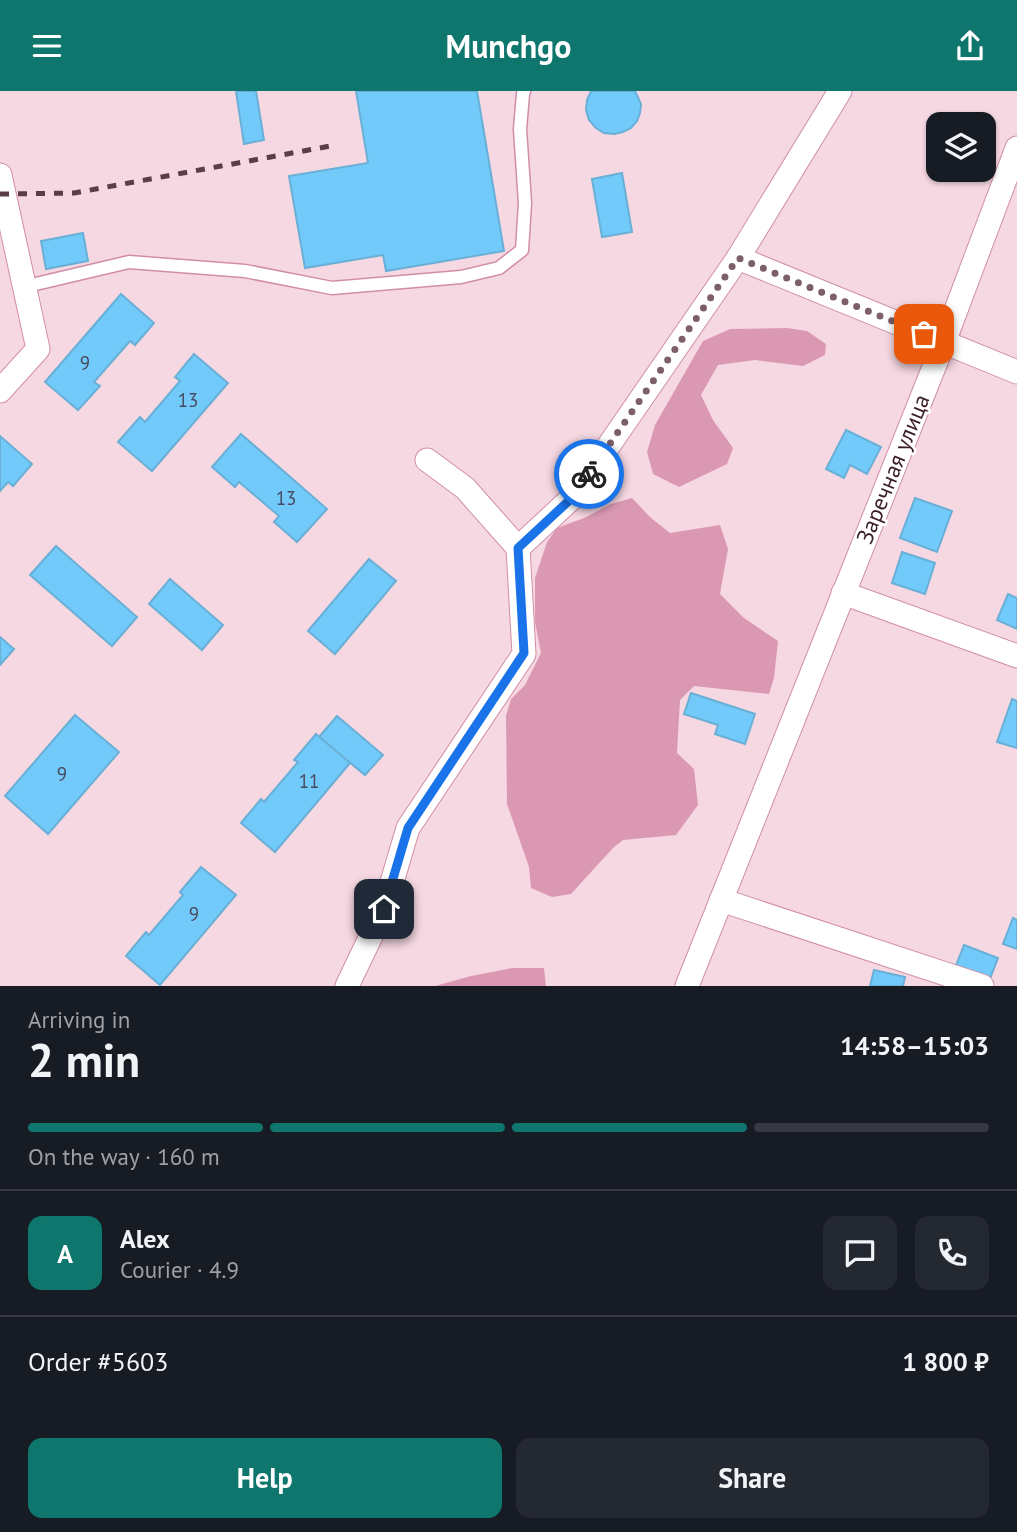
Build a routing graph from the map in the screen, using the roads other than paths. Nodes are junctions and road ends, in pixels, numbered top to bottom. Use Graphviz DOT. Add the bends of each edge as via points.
graph roads {
  1 [pos="524,91"];
  2 [pos="840,91"];
  3 [pos="1017,148"];
  4 [pos="0,175"];
  5 [pos="738,258"];
  6 [pos="23,288"];
  7 [pos="944,342"];
  8 [pos="1017,372"];
  9 [pos="0,391"];
  10 [pos="427,460"];
  11 [pos="518,548"];
  12 [pos="843,593"];
  13 [pos="1017,656"];
  14 [pos="721,900"];
  15 [pos="347,986"];
  16 [pos="687,986"];
  17 [pos="982,986"];
  1 -- 6 [label="lane" via="520,129 525,202 522,250 499,268 461,277 332,288 244,271 129,262"];
  2 -- 5 [label="street"];
  3 -- 7 [label="street, Заречная улица"];
  4 -- 6 [label="street"];
  5 -- 7 [label="street"];
  5 -- 11 [label="street" via="574,496"];
  6 -- 9 [label="street" via="37,349"];
  7 -- 8 [label="street"];
  7 -- 12 [label="street, Заречная улица"];
  10 -- 11 [label="street" via="465,488"];
  11 -- 15 [label="street" via="524,653 408,828 384,909"];
  12 -- 13 [label="street"];
  12 -- 14 [label="street, Заречная улица"];
  14 -- 16 [label="street, Заречная улица"];
  14 -- 17 [label="street"];
}
